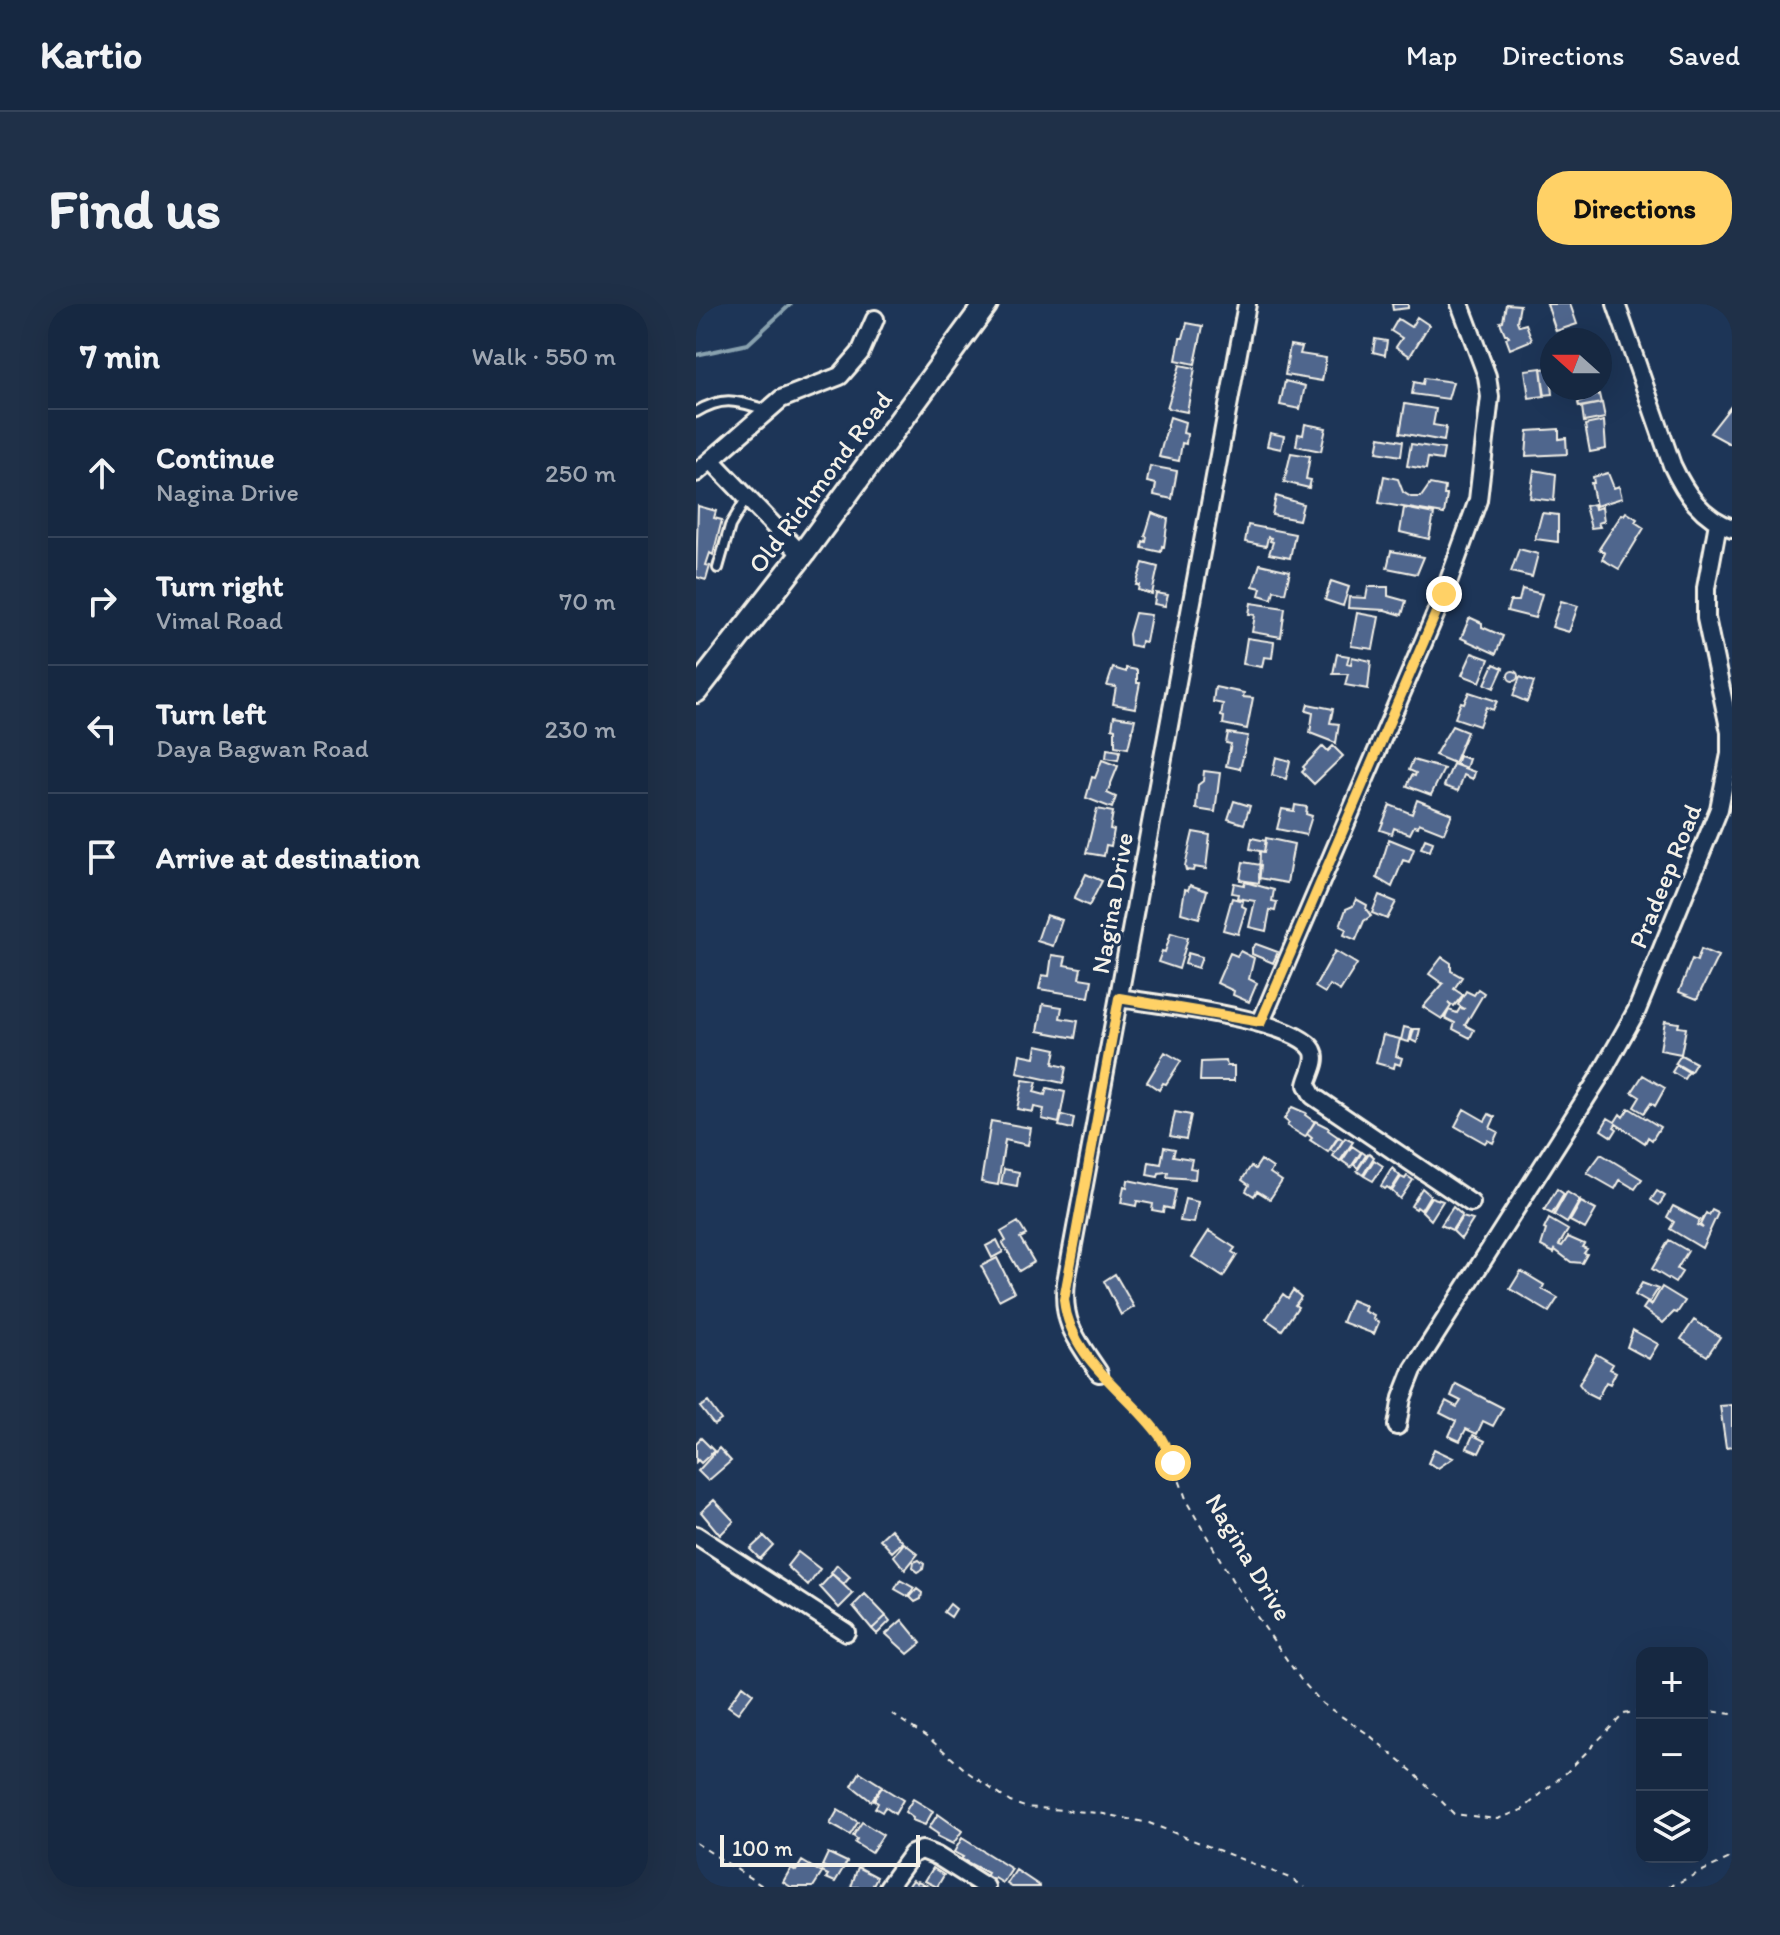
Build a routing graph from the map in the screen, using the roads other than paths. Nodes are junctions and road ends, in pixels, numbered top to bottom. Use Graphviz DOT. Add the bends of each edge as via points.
graph roads {
  1 [pos="986,304"];
  2 [pos="1247,304"];
  3 [pos="1460,304"];
  4 [pos="1616,304"];
  5 [pos="875,319"];
  6 [pos="768,410"];
  7 [pos="696,412"];
  8 [pos="711,460"];
  9 [pos="696,473"];
  10 [pos="746,499"];
  11 [pos="1725,525"];
  12 [pos="802,555"];
  13 [pos="718,568"];
  14 [pos="696,691"];
  15 [pos="1119,998"];
  16 [pos="1261,1022"];
  17 [pos="1471,1203"];
  18 [pos="1099,1373"];
  19 [pos="1397,1426"];
  20 [pos="696,1535"];
  21 [pos="846,1632"];
  22 [pos="888,1887"];
  23 [pos="986,1887"];
  1 -- 12 [label="street, Old Richmond Road"];
  2 -- 15 [label="street, Nagina Drive"];
  3 -- 16 [label="street" via="1490,397 1478,500 1450,579"];
  4 -- 11 [label="street, Pradeep Road" via="1684,491"];
  5 -- 6 [label="street" via="860,353 840,376 781,399"];
  6 -- 7 [label="lane" via="718,400"];
  6 -- 8 [label="street"];
  8 -- 9 [label="street"];
  8 -- 10 [label="street"];
  10 -- 12 [label="street"];
  10 -- 13 [label="lane" via="730,526"];
  11 -- 19 [label="street, Pradeep Road" via="1706,588 1706,618 1730,732 1719,809 1637,1010 1413,1370"];
  12 -- 14 [label="street, Old Richmond Road"];
  15 -- 16 [label="street"];
  15 -- 18 [label="street, Nagina Drive" via="1064,1300 1071,1331"];
  16 -- 17 [label="street" via="1303,1040 1313,1050 1307,1085 1313,1096"];
  20 -- 21 [label="street"];
  22 -- 23 [label="street" via="912,1854 922,1850"];
}
